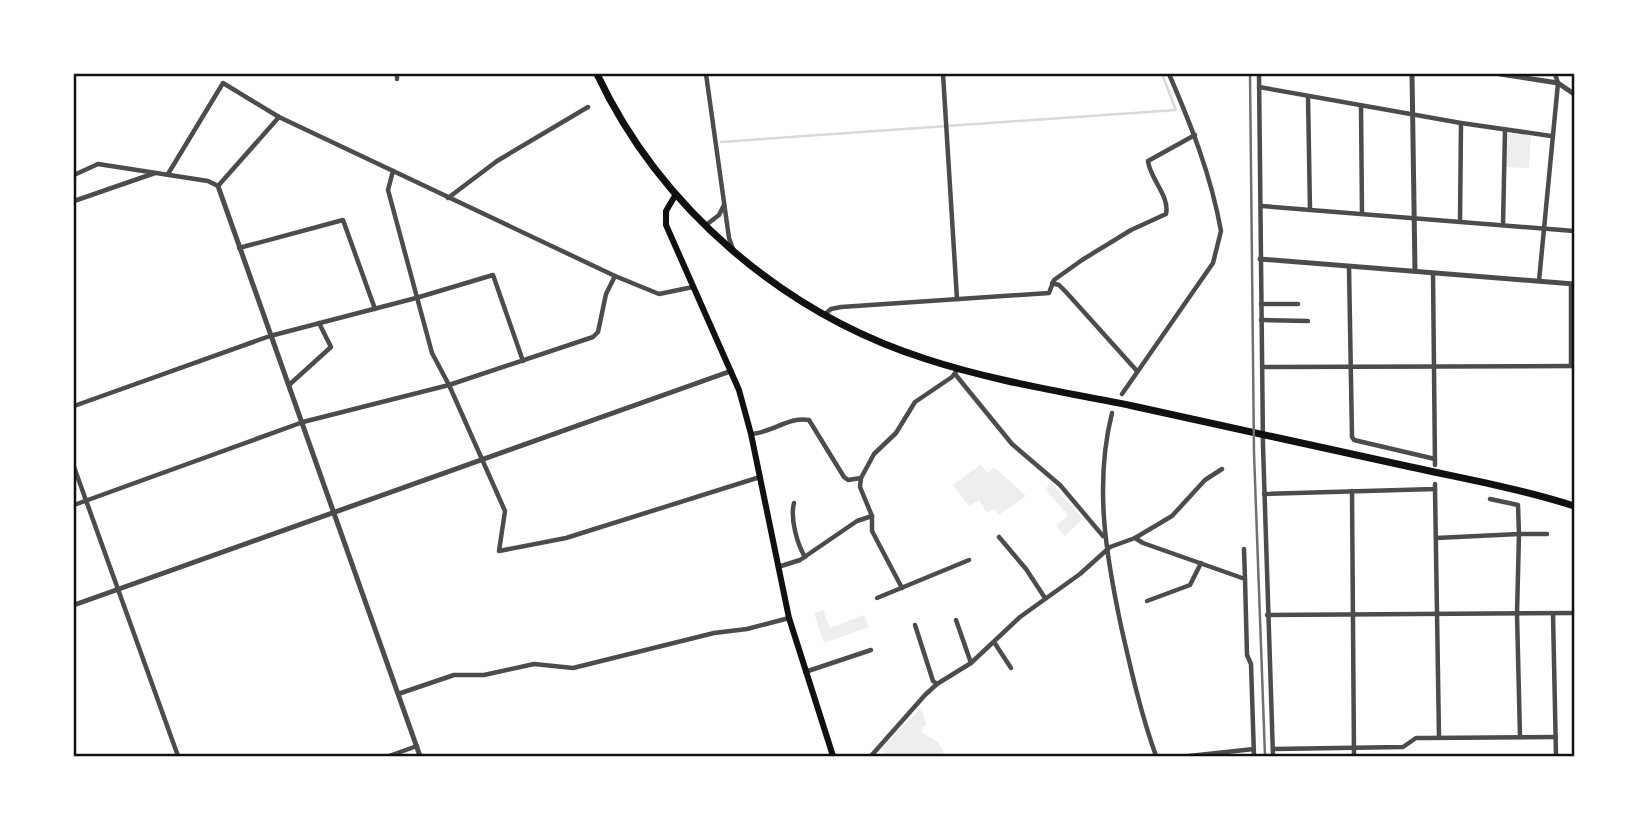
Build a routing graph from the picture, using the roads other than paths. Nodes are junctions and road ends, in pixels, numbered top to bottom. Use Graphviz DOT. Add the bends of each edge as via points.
graph roads {
  1 [pos="597,74"];
  2 [pos="706,74"];
  3 [pos="943,74"];
  4 [pos="1169,74"];
  5 [pos="1259,74"];
  6 [pos="1412,74"];
  7 [pos="1500,74"];
  8 [pos="1555,74"];
  9 [pos="1558,83"];
  10 [pos="1259,87"];
  11 [pos="1574,94"];
  12 [pos="1308,96"];
  13 [pos="1361,106"];
  14 [pos="588,107"];
  15 [pos="1413,114"];
  16 [pos="279,117"];
  17 [pos="1461,122"];
  18 [pos="1505,130"];
  19 [pos="1195,135"];
  20 [pos="1551,136"];
  21 [pos="393,171"];
  22 [pos="156,172"];
  23 [pos="168,174"];
  24 [pos="74,175"];
  25 [pos="218,186"];
  26 [pos="676,194"];
  27 [pos="449,198"];
  28 [pos="74,201"];
  29 [pos="725,204"];
  30 [pos="1262,206"];
  31 [pos="1310,210"];
  32 [pos="1362,214"];
  33 [pos="1414,219"];
  34 [pos="1460,222"];
  35 [pos="706,225"];
  36 [pos="1503,225"];
  37 [pos="1543,229"];
  38 [pos="1574,231"];
  39 [pos="239,248"];
  40 [pos="733,250"];
  41 [pos="1260,258"];
  42 [pos="1349,267"];
  43 [pos="1415,271"];
  44 [pos="1433,273"];
  45 [pos="615,276"];
  46 [pos="1539,281"];
  47 [pos="1052,283"];
  48 [pos="1573,284"];
  49 [pos="694,286"];
  50 [pos="416,298"];
  51 [pos="957,299"];
  52 [pos="1261,304"];
  53 [pos="1298,304"];
  54 [pos="375,309"];
  55 [pos="824,315"];
  56 [pos="1261,320"];
  57 [pos="1308,321"];
  58 [pos="319,323"];
  59 [pos="271,336"];
  60 [pos="523,361"];
  61 [pos="1573,366"];
  62 [pos="1262,367"];
  63 [pos="1351,367"];
  64 [pos="1433,367"];
  65 [pos="731,371"];
  66 [pos="957,371"];
  67 [pos="1137,371"];
  68 [pos="289,385"];
  69 [pos="449,385"];
  70 [pos="1122,394"];
  71 [pos="74,406"];
  72 [pos="1112,413"];
  73 [pos="303,422"];
  74 [pos="751,434"];
  75 [pos="483,460"];
  76 [pos="74,467"];
  77 [pos="1223,469"];
  78 [pos="760,477"];
  79 [pos="862,478"];
  80 [pos="1352,491"];
  81 [pos="1264,494"];
  82 [pos="1490,499"];
  83 [pos="86,501"];
  84 [pos="794,503"];
  85 [pos="74,505"];
  86 [pos="1574,506"];
  87 [pos="334,513"];
  88 [pos="872,516"];
  89 [pos="1519,534"];
  90 [pos="1547,534"];
  91 [pos="1104,536"];
  92 [pos="999,537"];
  93 [pos="1135,538"];
  94 [pos="1436,538"];
  95 [pos="1244,549"];
  96 [pos="1106,552"];
  97 [pos="805,557"];
  98 [pos="969,560"];
  99 [pos="1201,563"];
  100 [pos="778,567"];
  101 [pos="1245,579"];
  102 [pos="902,588"];
  103 [pos="118,589"];
  104 [pos="877,598"];
  105 [pos="1045,598"];
  106 [pos="1147,601"];
  107 [pos="74,605"];
  108 [pos="1574,613"];
  109 [pos="1517,614"];
  110 [pos="1553,614"];
  111 [pos="1267,615"];
  112 [pos="1354,615"];
  113 [pos="1436,615"];
  114 [pos="789,618"];
  115 [pos="956,620"];
  116 [pos="915,625"];
  117 [pos="995,642"];
  118 [pos="871,650"];
  119 [pos="971,663"];
  120 [pos="1011,668"];
  121 [pos="805,672"];
  122 [pos="937,684"];
  123 [pos="398,694"];
  124 [pos="1439,737"];
  125 [pos="1520,737"];
  126 [pos="1556,737"];
  127 [pos="416,746"];
  128 [pos="1354,747"];
  129 [pos="1254,749"];
  130 [pos="1273,749"];
  131 [pos="178,757"];
  132 [pos="389,757"];
  133 [pos="420,757"];
  134 [pos="832,757"];
  135 [pos="871,757"];
  136 [pos="1156,757"];
  137 [pos="1189,757"];
  138 [pos="1254,757"];
  139 [pos="1273,757"];
  140 [pos="1354,757"];
  141 [pos="1556,757"];
  1 -- 26 [label="highway" via="627,131"];
  2 -- 29 [label="street"];
  3 -- 51 [label="street"];
  4 -- 19 [label="street"];
  5 -- 10 [label="street"];
  6 -- 15 [label="street"];
  7 -- 9 [label="street"];
  8 -- 9 [label="street"];
  9 -- 11 [label="street"];
  9 -- 20 [label="street"];
  10 -- 12 [label="street"];
  10 -- 30 [label="street"];
  12 -- 13 [label="street"];
  12 -- 31 [label="street"];
  13 -- 15 [label="street"];
  13 -- 32 [label="street"];
  14 -- 27 [label="street" via="497,161"];
  15 -- 17 [label="street"];
  15 -- 33 [label="street"];
  16 -- 21 [label="street"];
  16 -- 23 [label="street" via="223,83"];
  16 -- 25 [label="street"];
  17 -- 18 [label="street"];
  17 -- 34 [label="street"];
  18 -- 20 [label="street"];
  18 -- 36 [label="street"];
  19 -- 47 [label="street" via="1148,161 1166,214 1114,240"];
  19 -- 67 [label="street" via="1215,201 1219,246 1200,283"];
  20 -- 37 [label="street"];
  21 -- 27 [label="street"];
  21 -- 50 [label="street" via="388,190"];
  22 -- 23 [label="street"];
  22 -- 24 [label="street" via="98,164"];
  22 -- 28 [label="street"];
  23 -- 25 [label="street"];
  25 -- 39 [label="street"];
  26 -- 35 [label="highway"];
  26 -- 49 [label="main road" via="666,211 666,225"];
  27 -- 45 [label="street"];
  29 -- 35 [label="street"];
  29 -- 40 [label="street"];
  30 -- 31 [label="street"];
  30 -- 41 [label="street"];
  31 -- 32 [label="street"];
  32 -- 33 [label="street"];
  33 -- 34 [label="street"];
  33 -- 43 [label="street"];
  34 -- 36 [label="street"];
  35 -- 40 [label="highway"];
  36 -- 37 [label="street"];
  37 -- 38 [label="street"];
  37 -- 46 [label="street"];
  39 -- 54 [label="street" via="343,220"];
  39 -- 59 [label="street"];
  40 -- 55 [label="highway"];
  41 -- 42 [label="street"];
  41 -- 52 [label="street"];
  42 -- 43 [label="street"];
  42 -- 63 [label="street"];
  43 -- 44 [label="street"];
  44 -- 46 [label="street"];
  44 -- 64 [label="street"];
  45 -- 49 [label="street" via="659,295"];
  45 -- 60 [label="street" via="593,337"];
  46 -- 48 [label="street"];
  47 -- 51 [label="street" via="1046,294"];
  47 -- 67 [label="street" via="1066,292"];
  48 -- 61 [label="street"];
  49 -- 65 [label="main road"];
  50 -- 54 [label="street"];
  50 -- 60 [label="street" via="492,275"];
  50 -- 69 [label="street" via="432,353"];
  51 -- 55 [label="street" via="841,307"];
  52 -- 53 [label="street"];
  52 -- 56 [label="street"];
  54 -- 58 [label="street"];
  55 -- 66 [label="highway"];
  56 -- 57 [label="street"];
  56 -- 62 [label="street"];
  58 -- 59 [label="street"];
  58 -- 68 [label="street" via="331,347"];
  59 -- 68 [label="street"];
  59 -- 71 [label="street"];
  60 -- 69 [label="street"];
  61 -- 64 [label="street"];
  62 -- 63 [label="street"];
  62 -- 81 [label="street"];
  63 -- 64 [label="street"];
  63 -- 64 [label="street" via="1354,440 1435,462"];
  65 -- 74 [label="main road"];
  65 -- 75 [label="street"];
  66 -- 79 [label="street" via="915,402 896,433 874,454"];
  66 -- 86 [label="highway" via="1271,436"];
  66 -- 91 [label="street" via="1012,444 1060,485"];
  67 -- 70 [label="street"];
  68 -- 73 [label="street"];
  69 -- 73 [label="street"];
  69 -- 75 [label="street"];
  72 -- 91 [label="street" via="1103,454"];
  73 -- 83 [label="street"];
  73 -- 87 [label="street"];
  74 -- 78 [label="main road"];
  74 -- 79 [label="street" via="798,419 809,420 844,477"];
  75 -- 78 [label="street" via="505,511 499,551 566,538"];
  75 -- 87 [label="street"];
  76 -- 83 [label="street"];
  77 -- 93 [label="street" via="1205,480 1172,516"];
  78 -- 100 [label="main road"];
  79 -- 88 [label="street" via="860,487"];
  80 -- 81 [label="street"];
  80 -- 94 [label="street" via="1435,486"];
  80 -- 112 [label="street"];
  81 -- 111 [label="street"];
  82 -- 89 [label="street" via="1518,505"];
  83 -- 85 [label="street"];
  83 -- 103 [label="street"];
  84 -- 97 [label="street"];
  87 -- 103 [label="street"];
  87 -- 123 [label="street"];
  88 -- 97 [label="street" via="857,521"];
  88 -- 102 [label="street" via="872,531"];
  89 -- 90 [label="street"];
  89 -- 94 [label="street"];
  89 -- 109 [label="street"];
  91 -- 96 [label="street"];
  92 -- 105 [label="street"];
  93 -- 96 [label="street"];
  93 -- 99 [label="street"];
  94 -- 113 [label="street"];
  95 -- 101 [label="street"];
  96 -- 105 [label="street"];
  96 -- 136 [label="street" via="1132,677"];
  97 -- 100 [label="street"];
  98 -- 102 [label="street"];
  99 -- 101 [label="street"];
  99 -- 106 [label="street" via="1190,585"];
  100 -- 114 [label="main road"];
  101 -- 129 [label="street"];
  102 -- 104 [label="street"];
  103 -- 107 [label="street"];
  103 -- 131 [label="street"];
  105 -- 117 [label="street"];
  108 -- 110 [label="street"];
  109 -- 110 [label="street"];
  109 -- 113 [label="street"];
  109 -- 125 [label="street"];
  110 -- 126 [label="street"];
  111 -- 112 [label="street"];
  111 -- 130 [label="street"];
  112 -- 113 [label="street"];
  112 -- 128 [label="street"];
  113 -- 124 [label="street"];
  114 -- 121 [label="main road"];
  114 -- 123 [label="street" via="573,668 534,664 484,675 454,675"];
  115 -- 119 [label="street"];
  116 -- 122 [label="street"];
  117 -- 119 [label="street"];
  117 -- 120 [label="street"];
  118 -- 121 [label="street"];
  119 -- 122 [label="street"];
  121 -- 134 [label="main road"];
  122 -- 135 [label="street"];
  123 -- 127 [label="street"];
  124 -- 125 [label="street"];
  124 -- 128 [label="street" via="1416,738 1403,747"];
  125 -- 126 [label="street"];
  126 -- 141 [label="street"];
  127 -- 132 [label="street"];
  127 -- 133 [label="street"];
  128 -- 130 [label="street"];
  128 -- 140 [label="street"];
  129 -- 137 [label="street"];
  129 -- 138 [label="street"];
  130 -- 139 [label="street"];
}
